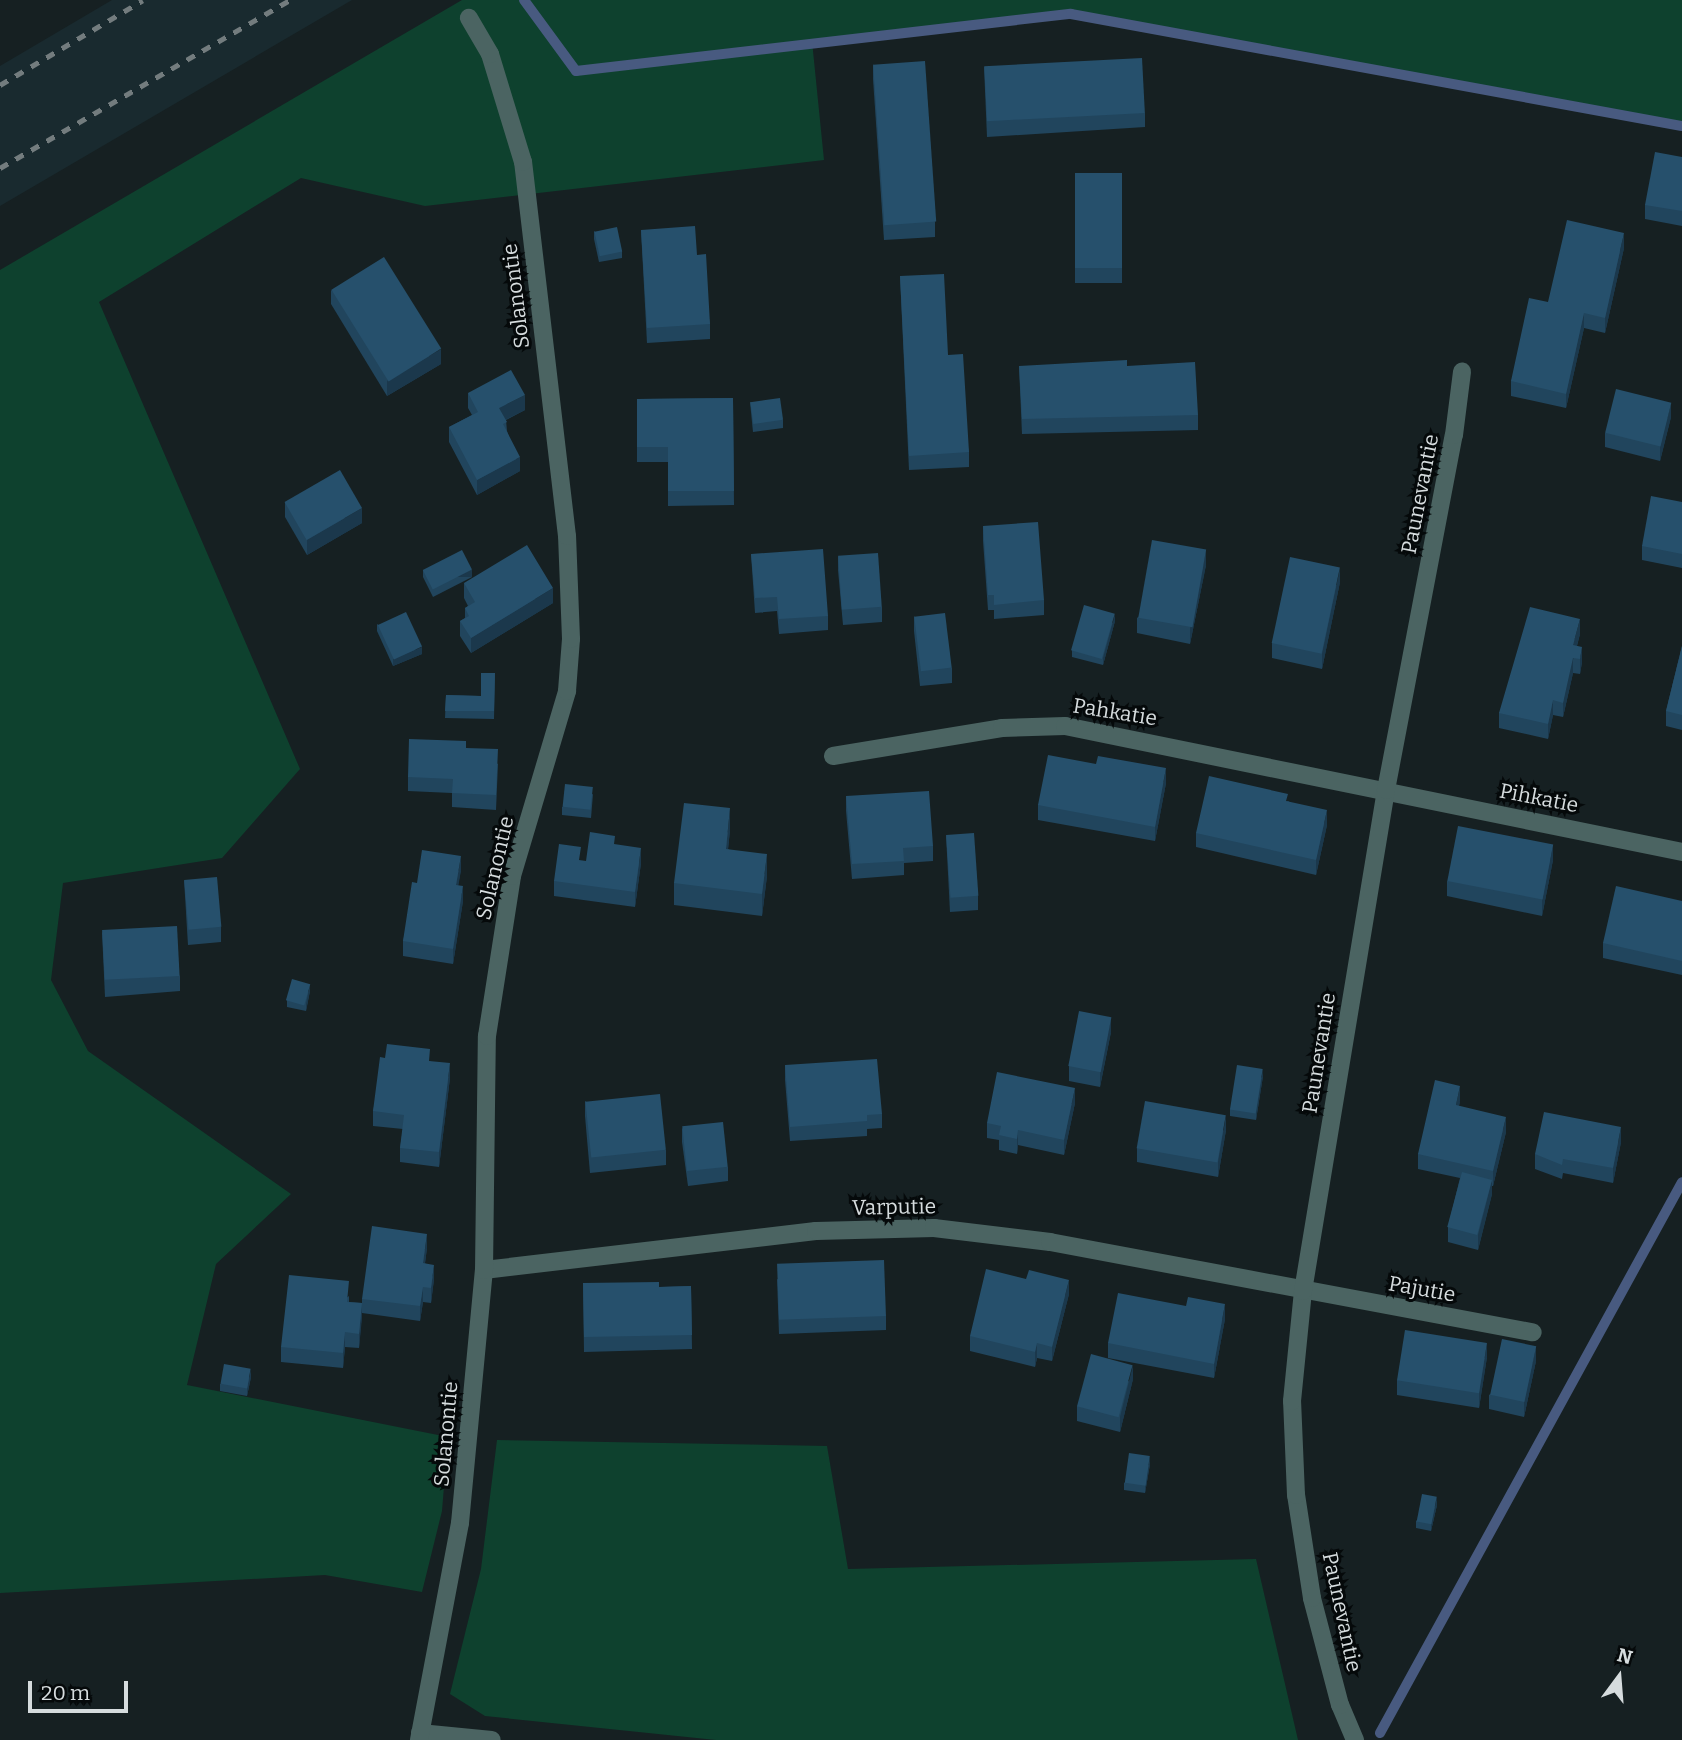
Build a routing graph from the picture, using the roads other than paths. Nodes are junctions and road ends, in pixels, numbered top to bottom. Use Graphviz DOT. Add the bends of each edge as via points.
graph roads {
  1 [pos="469,18"];
  2 [pos="1462,372"];
  3 [pos="834,756"];
  4 [pos="1386,790"];
  5 [pos="1682,852"];
  6 [pos="484,1270"];
  7 [pos="1303,1291"];
  8 [pos="1533,1332"];
  9 [pos="419,1737"];
  10 [pos="492,1740"];
  11 [pos="1355,1740"];
  1 -- 6 [label="street, Solanontie" via="490,54 523,162 567,536 571,639 567,691 512,876 487,1036"];
  2 -- 4 [label="street, Paunevantie"];
  3 -- 4 [label="street, Pahkatie" via="1002,728 1065,726"];
  4 -- 5 [label="street, Pihkatie"];
  4 -- 7 [label="street, Paunevantie"];
  6 -- 7 [label="street, Varputie" via="816,1231 934,1228 1050,1242"];
  6 -- 9 [label="street, Solanontie" via="460,1523"];
  7 -- 8 [label="street, Pajutie"];
  7 -- 11 [label="street, Paunevantie" via="1292,1401 1296,1494 1312,1598 1340,1706"];
  9 -- 10 [label="street"];
}
